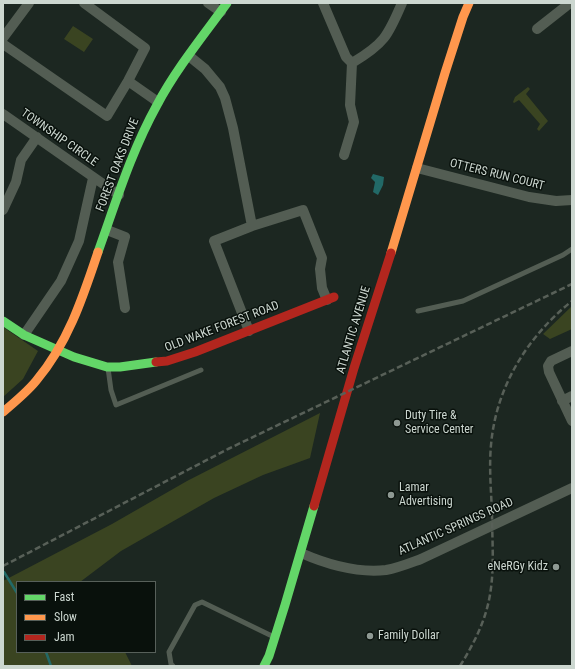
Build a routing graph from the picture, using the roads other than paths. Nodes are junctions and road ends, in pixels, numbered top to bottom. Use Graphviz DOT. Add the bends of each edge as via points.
graph roads {
  1 [pos="29,3"];
  2 [pos="84,3"];
  3 [pos="208,3"];
  4 [pos="227,3"];
  5 [pos="323,3"];
  6 [pos="402,3"];
  7 [pos="469,3"];
  8 [pos="570,3"];
  9 [pos="221,12"];
  10 [pos="538,29"];
  11 [pos="3,38"];
  12 [pos="3,44"];
  13 [pos="189,56"];
  14 [pos="352,63"];
  15 [pos="128,81"];
  16 [pos="158,102"];
  17 [pos="3,114"];
  18 [pos="37,137"];
  19 [pos="344,155"];
  20 [pos="417,168"];
  21 [pos="93,178"];
  22 [pos="119,195"];
  23 [pos="572,200"];
  24 [pos="3,210"];
  25 [pos="252,226"];
  26 [pos="107,230"];
  27 [pos="572,249"];
  28 [pos="330,299"];
  29 [pos="125,308"];
  30 [pos="418,311"];
  31 [pos="3,321"];
  32 [pos="249,331"];
  33 [pos="24,335"];
  34 [pos="58,350"];
  35 [pos="572,351"];
  36 [pos="108,367"];
  37 [pos="201,370"];
  38 [pos="572,396"];
  39 [pos="562,401"];
  40 [pos="3,412"];
  41 [pos="572,421"];
  42 [pos="572,488"];
  43 [pos="300,553"];
  44 [pos="275,637"];
  45 [pos="173,666"];
  46 [pos="264,666"];
  1 -- 11 [label="street"];
  2 -- 15 [label="street" via="145,48"];
  3 -- 9 [label="street"];
  4 -- 9 [label="street, FOREST OAKS DRIVE"];
  5 -- 14 [label="street" via="346,57"];
  6 -- 14 [label="street" via="390,31 383,40 371,52"];
  7 -- 20 [label="street, ATLANTIC AVENUE"];
  8 -- 10 [label="street"];
  9 -- 13 [label="street, FOREST OAKS DRIVE"];
  12 -- 15 [label="street" via="107,116"];
  13 -- 16 [label="street, FOREST OAKS DRIVE"];
  13 -- 25 [label="street" via="205,69 220,87 225,98"];
  14 -- 19 [label="street" via="350,105 354,122"];
  15 -- 16 [label="street"];
  16 -- 22 [label="street, FOREST OAKS DRIVE" via="142,134"];
  17 -- 18 [label="street, TOWNSHIP CIRCLE"];
  18 -- 21 [label="street, TOWNSHIP CIRCLE"];
  18 -- 24 [label="street" via="21,160 16,182"];
  20 -- 23 [label="street, OTTERS RUN COURT" via="529,197 556,202"];
  20 -- 43 [label="street, ATLANTIC AVENUE" via="354,368"];
  21 -- 22 [label="street, TOWNSHIP CIRCLE"];
  21 -- 33 [label="street" via="79,241 61,281"];
  22 -- 26 [label="street, FOREST OAKS DRIVE"];
  25 -- 28 [label="street" via="303,210 322,258 322,288"];
  25 -- 32 [label="street" via="214,241"];
  26 -- 29 [label="street" via="125,237 118,262"];
  26 -- 34 [label="street, FOREST OAKS DRIVE" via="68,334"];
  27 -- 30 [label="lane" via="463,302"];
  28 -- 32 [label="street, OLD WAKE FOREST ROAD"];
  31 -- 33 [label="street"];
  32 -- 36 [label="street, OLD WAKE FOREST ROAD" via="167,362"];
  33 -- 34 [label="street"];
  34 -- 36 [label="street, OLD WAKE FOREST ROAD"];
  34 -- 40 [label="street" via="36,381"];
  35 -- 39 [label="street" via="551,361 548,366"];
  36 -- 37 [label="lane" via="116,405"];
  38 -- 39 [label="street"];
  39 -- 41 [label="street"];
  42 -- 43 [label="street, ATLANTIC SPRINGS ROAD" via="421,559 386,570 351,568"];
  43 -- 44 [label="street, ATLANTIC AVENUE"];
  44 -- 45 [label="lane" via="202,602 196,605 169,652"];
  44 -- 46 [label="street, ATLANTIC AVENUE"];
}
